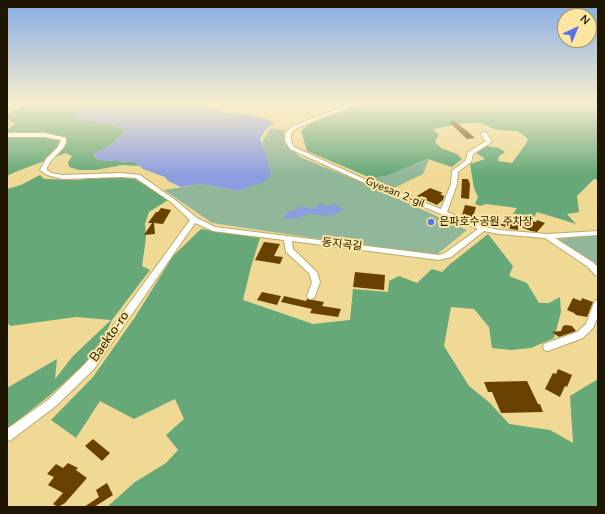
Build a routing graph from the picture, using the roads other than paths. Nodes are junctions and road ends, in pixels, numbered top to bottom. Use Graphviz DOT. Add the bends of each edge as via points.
graph roads {
  1 [pos="295,127"];
  2 [pos="484,133"];
  3 [pos="7,135"];
  4 [pos="443,213"];
  5 [pos="194,220"];
  6 [pos="483,229"];
  7 [pos="598,233"];
  8 [pos="547,236"];
  9 [pos="288,238"];
  10 [pos="598,273"];
  11 [pos="311,296"];
  12 [pos="598,303"];
  13 [pos="548,347"];
  14 [pos="7,436"];
  1 -- 4 [label="street, Gyesan 2-gil" via="288,133 288,141 292,148"];
  2 -- 4 [label="street" via="489,142 470,153 469,161 455,171 454,184"];
  3 -- 5 [label="street, 동지곡길" via="59,137 64,140 63,143 43,170 49,174 63,177 138,176"];
  4 -- 6 [label="street, Gyesan 2-gil"];
  5 -- 9 [label="street, 동지곡길" via="213,229"];
  5 -- 14 [label="street, Baekto-ro" via="90,366 52,403"];
  6 -- 8 [label="street, Gyesan 2-gil"];
  6 -- 9 [label="street, 동지곡길" via="448,255 438,258"];
  7 -- 8 [label="street, Gyesan 2-gil"];
  8 -- 10 [label="street" via="591,265"];
  9 -- 11 [label="street" via="289,250 313,272 316,282"];
  12 -- 13 [label="street" via="590,326 580,335"];
}
